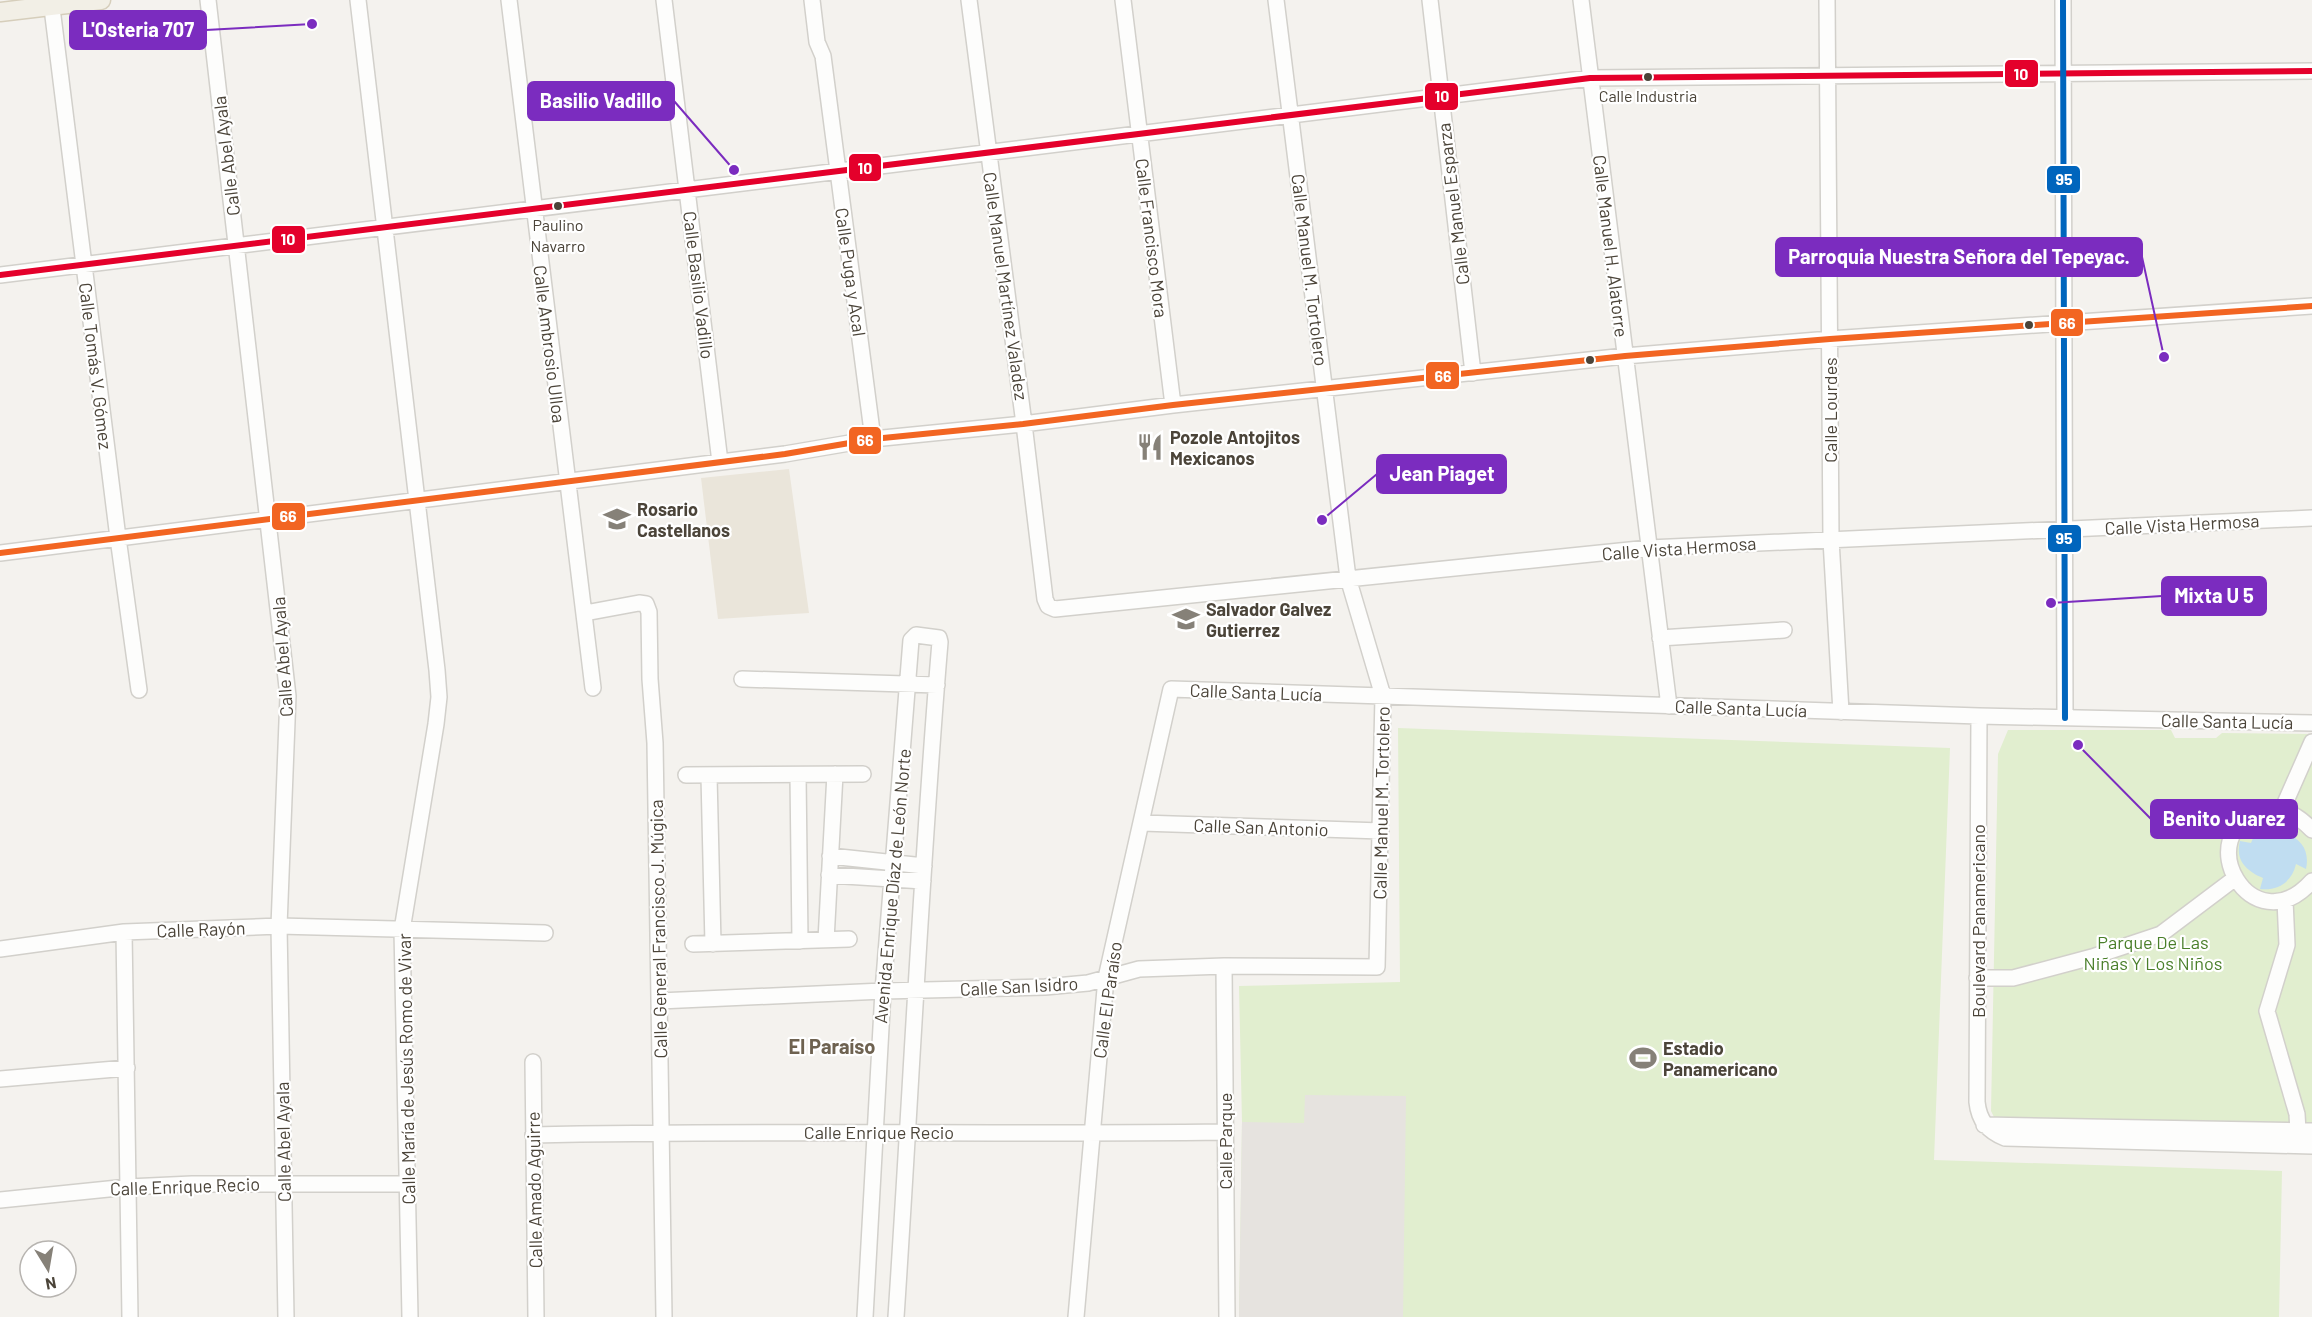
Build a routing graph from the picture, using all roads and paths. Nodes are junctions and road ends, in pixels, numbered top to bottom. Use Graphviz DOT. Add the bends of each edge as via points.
graph roads {
  1 [pos="100,0"];
  2 [pos="208,0"];
  3 [pos="358,0"];
  4 [pos="509,0"];
  5 [pos="664,0"];
  6 [pos="812,0"];
  7 [pos="969,0"];
  8 [pos="1123,0"];
  9 [pos="1276,0"];
  10 [pos="1430,0"];
  11 [pos="1581,0"];
  12 [pos="1827,0"];
  13 [pos="2062,0"];
  14 [pos="52,3"];
  15 [pos="0,12"];
  16 [pos="2312,72"];
  17 [pos="2063,74"];
  18 [pos="1828,76"];
  19 [pos="1590,78"];
  20 [pos="1440,96"];
  21 [pos="1290,115"];
  22 [pos="1139,134"];
  23 [pos="988,152"];
  24 [pos="837,170"];
  25 [pos="687,189"];
  26 [pos="534,208"];
  27 [pos="384,227"];
  28 [pos="236,246"];
  29 [pos="83,265"];
  30 [pos="0,275"];
  31 [pos="2312,306"];
  32 [pos="2064,323"];
  33 [pos="1830,339"];
  34 [pos="1625,356"];
  35 [pos="1473,373"];
  36 [pos="1325,389"];
  37 [pos="1173,405"];
  38 [pos="1024,424"];
  39 [pos="873,439"];
  40 [pos="720,462"];
  41 [pos="567,481"];
  42 [pos="417,501"];
  43 [pos="2312,518"];
  44 [pos="269,519"];
  45 [pos="2065,529"];
  46 [pos="118,538"];
  47 [pos="1831,540"];
  48 [pos="1649,548"];
  49 [pos="0,553"];
  50 [pos="1348,578"];
  51 [pos="1048,606"];
  52 [pos="585,613"];
  53 [pos="1784,630"];
  54 [pos="1660,638"];
  55 [pos="742,680"];
  56 [pos="909,684"];
  57 [pos="937,685"];
  58 [pos="593,688"];
  59 [pos="1171,689"];
  60 [pos="139,690"];
  61 [pos="1383,696"];
  62 [pos="1669,706"];
  63 [pos="1841,712"];
  64 [pos="1979,717"];
  65 [pos="2065,718"];
  66 [pos="2312,723"];
  67 [pos="2312,742"];
  68 [pos="835,774"];
  69 [pos="863,774"];
  70 [pos="686,775"];
  71 [pos="798,775"];
  72 [pos="710,776"];
  73 [pos="2282,810"];
  74 [pos="1142,823"];
  75 [pos="2312,830"];
  76 [pos="1381,831"];
  77 [pos="830,856"];
  78 [pos="893,871"];
  79 [pos="923,874"];
  80 [pos="829,875"];
  81 [pos="2235,879"];
  82 [pos="2312,881"];
  83 [pos="2284,900"];
  84 [pos="279,927"];
  85 [pos="402,930"];
  86 [pos="124,932"];
  87 [pos="545,933"];
  88 [pos="849,939"];
  89 [pos="826,940"];
  90 [pos="800,941"];
  91 [pos="693,944"];
  92 [pos="713,944"];
  93 [pos="0,949"];
  94 [pos="1224,966"];
  95 [pos="1377,968"];
  96 [pos="1106,978"];
  97 [pos="1977,978"];
  98 [pos="915,990"];
  99 [pos="883,991"];
  100 [pos="659,1001"];
  101 [pos="532,1062"];
  102 [pos="127,1068"];
  103 [pos="0,1079"];
  104 [pos="1984,1125"];
  105 [pos="874,1131"];
  106 [pos="2305,1131"];
  107 [pos="661,1132"];
  108 [pos="908,1132"];
  109 [pos="1226,1132"];
  110 [pos="1091,1134"];
  111 [pos="533,1135"];
  112 [pos="2312,1146"];
  113 [pos="283,1183"];
  114 [pos="407,1184"];
  115 [pos="128,1188"];
  116 [pos="0,1200"];
  117 [pos="130,1317"];
  118 [pos="286,1317"];
  119 [pos="410,1317"];
  120 [pos="536,1317"];
  121 [pos="664,1317"];
  122 [pos="865,1317"];
  123 [pos="896,1317"];
  124 [pos="1076,1317"];
  125 [pos="1227,1317"];
  1 -- 14 [label="main road"];
  2 -- 28 [label="street, Calle Abel Ayala"];
  3 -- 27 [label="street, Calle María de Jesús Romo de Vivar"];
  4 -- 26 [label="street, Calle Ambrosio Ulloa"];
  5 -- 25 [label="street, Calle Basilio Vadillo"];
  6 -- 24 [label="street, Calle Puga y Acal"];
  7 -- 23 [label="street, Calle Manuel Martínez Valadez"];
  8 -- 22 [label="street, Calle Francisco Mora"];
  9 -- 21 [label="street, Calle Manuel M. Tortolero"];
  10 -- 20 [label="street, Calle Manuel Esparza"];
  11 -- 19 [label="street, Calle Manuel H. Alatorre"];
  12 -- 18 [label="street, Calle Lourdes"];
  13 -- 17 [label="street"];
  14 -- 15 [label="main road"];
  14 -- 29 [label="street, Calle Tomás V. Gómez"];
  16 -- 17 [label="street"];
  17 -- 18 [label="street"];
  17 -- 32 [label="street"];
  18 -- 19 [label="street"];
  18 -- 33 [label="street, Calle Lourdes"];
  19 -- 20 [label="street"];
  19 -- 34 [label="street, Calle Manuel H. Alatorre"];
  20 -- 21 [label="street"];
  20 -- 35 [label="street, Calle Manuel Esparza"];
  21 -- 22 [label="street"];
  21 -- 36 [label="street, Calle Manuel M. Tortolero"];
  22 -- 23 [label="street"];
  22 -- 37 [label="street, Calle Francisco Mora"];
  23 -- 24 [label="street"];
  23 -- 38 [label="street, Calle Manuel Martínez Valadez"];
  24 -- 25 [label="street"];
  24 -- 39 [label="street, Calle Puga y Acal"];
  25 -- 26 [label="street"];
  25 -- 40 [label="street, Calle Basilio Vadillo"];
  26 -- 27 [label="street"];
  26 -- 41 [label="street, Calle Ambrosio Ulloa"];
  27 -- 28 [label="street"];
  27 -- 42 [label="street, Calle María de Jesús Romo de Vivar"];
  28 -- 29 [label="street"];
  28 -- 44 [label="street, Calle Abel Ayala"];
  29 -- 30 [label="street"];
  29 -- 46 [label="street, Calle Tomás V. Gómez"];
  31 -- 32 [label="street"];
  32 -- 33 [label="street"];
  32 -- 45 [label="street"];
  33 -- 34 [label="street"];
  33 -- 47 [label="street, Calle Lourdes"];
  34 -- 35 [label="street"];
  34 -- 48 [label="street, Calle Manuel H. Alatorre"];
  35 -- 36 [label="street"];
  36 -- 37 [label="street"];
  36 -- 50 [label="street, Calle Manuel M. Tortolero"];
  37 -- 38 [label="street"];
  38 -- 39 [label="street"];
  38 -- 51 [label="street, Calle Manuel Martínez Valadez"];
  39 -- 40 [label="street"];
  40 -- 41 [label="street"];
  41 -- 42 [label="street"];
  41 -- 52 [label="street, Calle Ambrosio Ulloa"];
  42 -- 44 [label="street"];
  42 -- 85 [label="street, Calle María de Jesús Romo de Vivar" via="439,697"];
  43 -- 45 [label="street, Calle Vista Hermosa"];
  44 -- 46 [label="street"];
  44 -- 84 [label="street, Calle Abel Ayala" via="288,696"];
  45 -- 47 [label="street, Calle Vista Hermosa"];
  45 -- 65 [label="street"];
  46 -- 49 [label="street"];
  46 -- 60 [label="street, Calle Tomás V. Gómez"];
  47 -- 48 [label="street, Calle Vista Hermosa"];
  47 -- 63 [label="street, Calle Lourdes"];
  48 -- 50 [label="street, Calle Vista Hermosa"];
  48 -- 54 [label="street, Calle Manuel H. Alatorre"];
  50 -- 51 [label="street, Calle Vista Hermosa" via="1055,609"];
  50 -- 61 [label="street, Calle Manuel M. Tortolero"];
  52 -- 58 [label="street, Calle Ambrosio Ulloa"];
  52 -- 100 [label="street, Calle General Francisco J. Múgica" via="639,603 646,604 649,612"];
  53 -- 54 [label="street"];
  54 -- 62 [label="street, Calle Manuel H. Alatorre"];
  55 -- 56 [label="street"];
  56 -- 57 [label="street"];
  56 -- 57 [label="street, Avenida Enrique Díaz de León Norte" via="913,636 939,638"];
  56 -- 78 [label="street, Avenida Enrique Díaz de León Norte"];
  57 -- 79 [label="street, Avenida Enrique Díaz de León Norte"];
  59 -- 61 [label="street, Calle Santa Lucía"];
  59 -- 74 [label="street, Calle El Paraíso"];
  61 -- 62 [label="street, Calle Santa Lucía"];
  61 -- 76 [label="street, Calle Manuel M. Tortolero"];
  62 -- 63 [label="street, Calle Santa Lucía"];
  63 -- 64 [label="street, Calle Santa Lucía"];
  64 -- 65 [label="street, Calle Santa Lucía"];
  64 -- 97 [label="street, Boulevard Panamericano"];
  65 -- 66 [label="street, Calle Santa Lucía"];
  67 -- 73 [label="street"];
  68 -- 69 [label="street"];
  68 -- 71 [label="street"];
  68 -- 77 [label="street"];
  70 -- 72 [label="street"];
  71 -- 72 [label="street"];
  71 -- 90 [label="street"];
  72 -- 92 [label="street"];
  73 -- 75 [label="street" via="2303,820"];
  73 -- 81 [label="street" via="2252,815 2241,823 2228,854"];
  74 -- 76 [label="street, Calle San Antonio"];
  74 -- 96 [label="street, Calle El Paraíso"];
  76 -- 95 [label="street, Calle Manuel M. Tortolero"];
  77 -- 78 [label="street"];
  77 -- 80 [label="street"];
  78 -- 79 [label="street"];
  78 -- 80 [label="street"];
  78 -- 99 [label="street, Avenida Enrique Díaz de León Norte"];
  79 -- 98 [label="street, Avenida Enrique Díaz de León Norte"];
  80 -- 89 [label="street"];
  81 -- 83 [label="street" via="2256,898"];
  81 -- 97 [label="street" via="2161,934 2013,978"];
  82 -- 83 [label="street" via="2303,891"];
  83 -- 106 [label="street" via="2287,945 2267,1011"];
  84 -- 85 [label="street, Calle Rayón"];
  84 -- 86 [label="street, Calle Rayón"];
  84 -- 113 [label="street, Calle Abel Ayala"];
  85 -- 87 [label="street, Calle Rayón"];
  85 -- 114 [label="street, Calle María de Jesús Romo de Vivar"];
  86 -- 93 [label="street, Calle Rayón"];
  86 -- 102 [label="street"];
  88 -- 89 [label="street"];
  89 -- 90 [label="street"];
  90 -- 92 [label="street"];
  91 -- 92 [label="street"];
  94 -- 95 [label="street, Calle San Isidro"];
  94 -- 96 [label="street, Calle San Isidro" via="1139,969"];
  94 -- 109 [label="street, Calle Parque"];
  96 -- 98 [label="street, Calle San Isidro" via="1045,987"];
  96 -- 110 [label="street, Calle El Paraíso"];
  97 -- 104 [label="street, Boulevard Panamericano" via="1977,1102"];
  98 -- 99 [label="street, Calle San Isidro"];
  98 -- 108 [label="street, Avenida Enrique Díaz de León Norte"];
  99 -- 100 [label="street, Calle San Isidro"];
  99 -- 105 [label="street, Avenida Enrique Díaz de León Norte"];
  100 -- 107 [label="street, Calle General Francisco J. Múgica"];
  101 -- 111 [label="street, Calle Amado Aguirre"];
  102 -- 103 [label="street"];
  102 -- 115 [label="street"];
  104 -- 106 [label="street"];
  104 -- 112 [label="street" via="2005,1138"];
  105 -- 107 [label="street, Calle Enrique Recio"];
  105 -- 108 [label="street, Calle Enrique Recio"];
  105 -- 122 [label="street, Avenida Enrique Díaz de León Norte"];
  107 -- 111 [label="street, Calle Enrique Recio"];
  107 -- 121 [label="street, Calle General Francisco J. Múgica"];
  108 -- 110 [label="street, Calle Enrique Recio"];
  108 -- 123 [label="street, Avenida Enrique Díaz de León Norte"];
  109 -- 110 [label="street, Calle Enrique Recio"];
  109 -- 125 [label="street, Calle Parque"];
  110 -- 124 [label="street, Calle El Paraíso"];
  111 -- 120 [label="street, Calle Amado Aguirre"];
  113 -- 114 [label="street, Calle Enrique Recio"];
  113 -- 115 [label="street, Calle Enrique Recio"];
  113 -- 118 [label="street, Calle Abel Ayala"];
  114 -- 119 [label="street, Calle María de Jesús Romo de Vivar"];
  115 -- 116 [label="street, Calle Enrique Recio"];
  115 -- 117 [label="street"];
}
